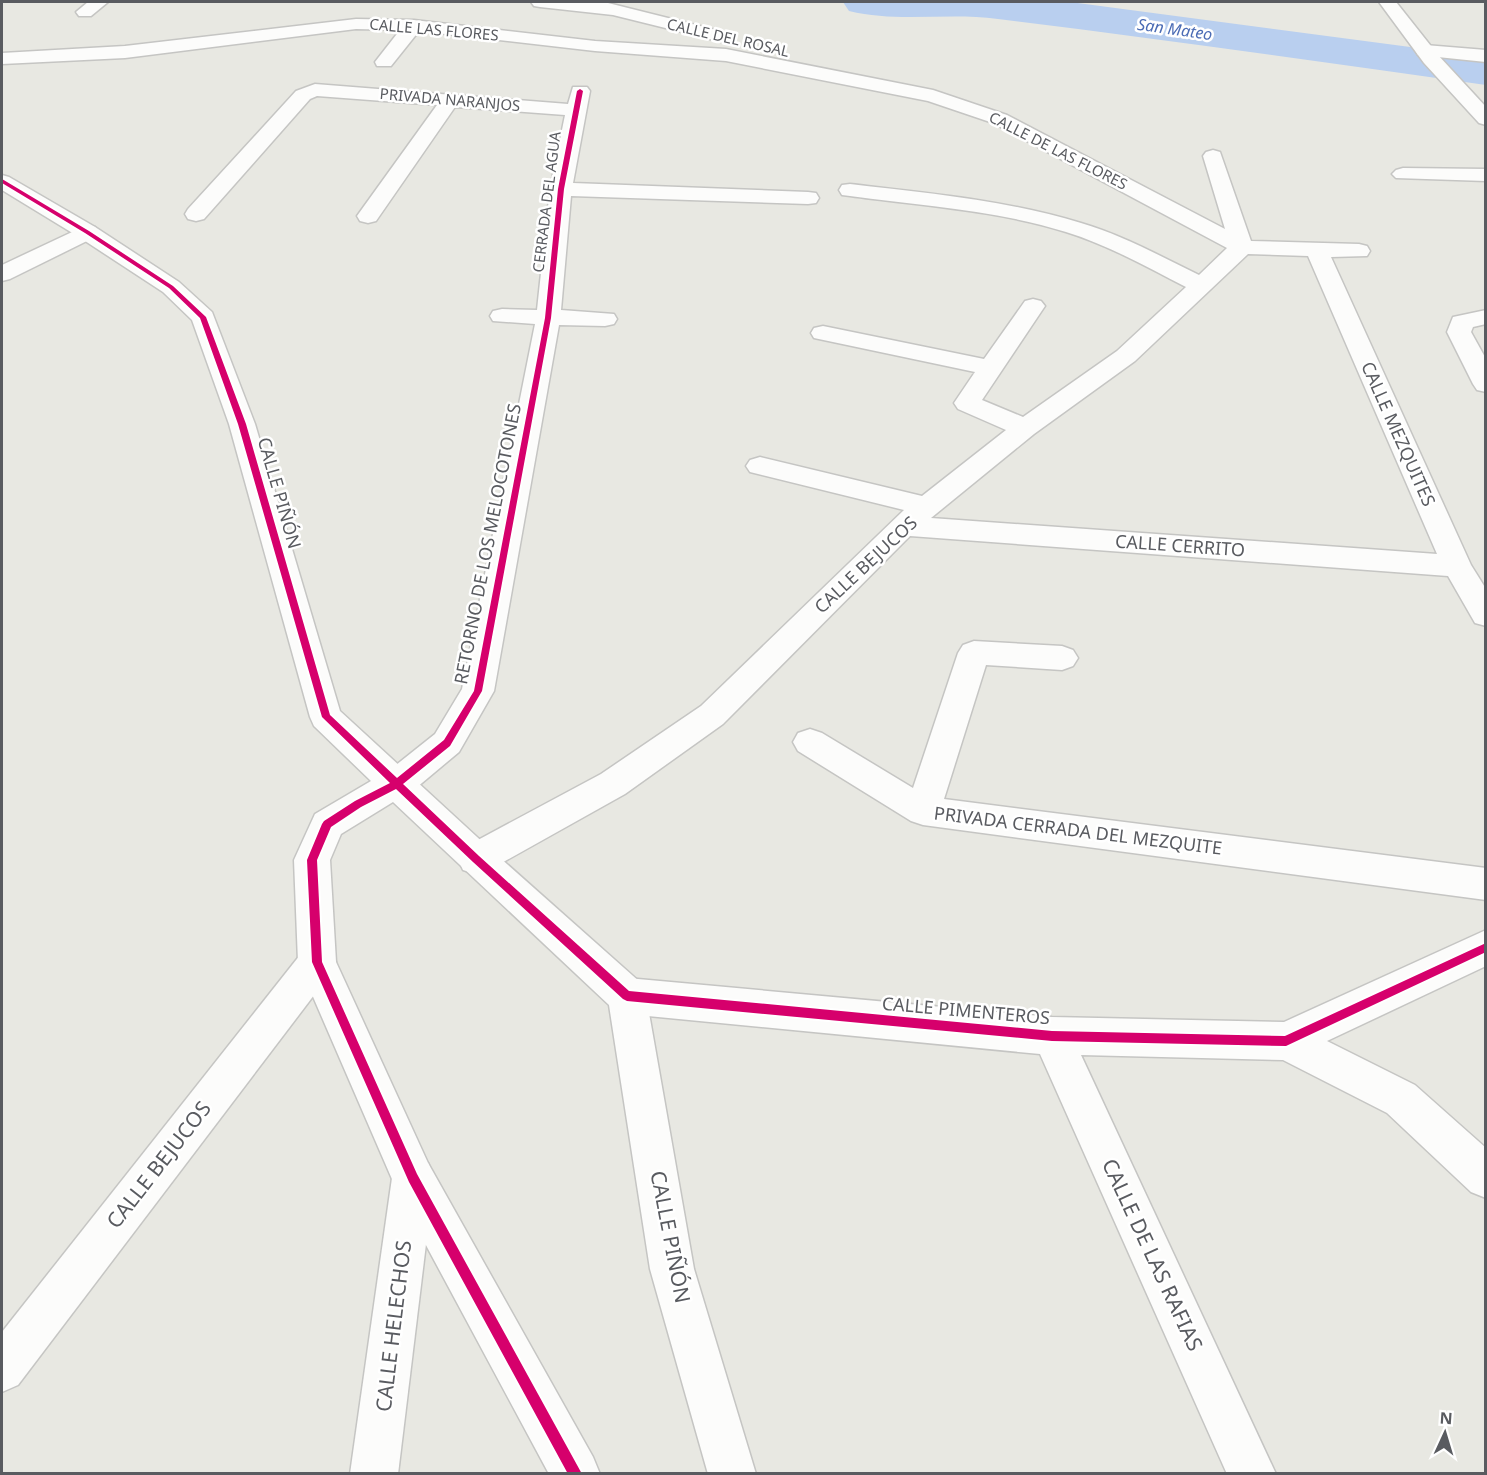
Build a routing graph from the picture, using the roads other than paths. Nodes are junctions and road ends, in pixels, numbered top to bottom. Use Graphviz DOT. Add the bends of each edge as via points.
graph roads {
  1 [pos="540,2"];
  2 [pos="588,2"];
  3 [pos="1388,2"];
  4 [pos="623,13"];
  5 [pos="414,25"];
  6 [pos="595,46"];
  7 [pos="1428,55"];
  8 [pos="1485,56"];
  9 [pos="2,59"];
  10 [pos="384,62"];
  11 [pos="587,66"];
  12 [pos="865,81"];
  13 [pos="452,99"];
  14 [pos="577,100"];
  15 [pos="1485,119"];
  16 [pos="1213,156"];
  17 [pos="1403,174"];
  18 [pos="1485,175"];
  19 [pos="2,181"];
  20 [pos="561,189"];
  21 [pos="850,190"];
  22 [pos="808,198"];
  23 [pos="196,214"];
  24 [pos="368,216"];
  25 [pos="87,232"];
  26 [pos="1242,247"];
  27 [pos="1317,251"];
  28 [pos="1359,251"];
  29 [pos="2,274"];
  30 [pos="1202,286"];
  31 [pos="1033,306"];
  32 [pos="502,316"];
  33 [pos="1485,317"];
  34 [pos="548,318"];
  35 [pos="604,319"];
  36 [pos="823,333"];
  37 [pos="991,368"];
  38 [pos="1485,384"];
  39 [pos="1025,428"];
  40 [pos="760,466"];
  41 [pos="929,507"];
  42 [pos="903,526"];
  43 [pos="1456,566"];
  44 [pos="1485,615"];
  45 [pos="1062,658"];
  46 [pos="810,742"];
  47 [pos="398,783"];
  48 [pos="922,811"];
  49 [pos="476,859"];
  50 [pos="1485,884"];
  51 [pos="1485,947"];
  52 [pos="317,962"];
  53 [pos="627,996"];
  54 [pos="1052,1036"];
  55 [pos="1286,1041"];
  56 [pos="1485,1177"];
  57 [pos="413,1179"];
  58 [pos="2,1368"];
  59 [pos="374,1473"];
  60 [pos="576,1473"];
  61 [pos="732,1473"];
  62 [pos="1252,1473"];
  1 -- 4 [label="street"];
  2 -- 4 [label="street, CALLE DEL ROSAL"];
  3 -- 7 [label="street"];
  4 -- 12 [label="street, CALLE DEL ROSAL" via="827,62"];
  5 -- 6 [label="street, CALLE LAS FLORES"];
  5 -- 9 [label="street, CALLE LAS FLORES" via="356,24 125,52"];
  5 -- 10 [label="street"];
  6 -- 11 [label="street"];
  6 -- 12 [label="street, CALLE LAS FLORES" via="726,55"];
  7 -- 8 [label="street"];
  7 -- 15 [label="street"];
  12 -- 26 [label="street, CALLE DE LAS FLORES" via="933,96 1000,119"];
  13 -- 14 [label="street, PRIVADA NARANJOS"];
  13 -- 23 [label="street, PRIVADA NARANJOS" via="325,90 303,95"];
  13 -- 24 [label="street"];
  14 -- 20 [label="street, CERRADA DEL AGUA"];
  16 -- 26 [label="street"];
  17 -- 18 [label="street"];
  19 -- 25 [label="street, CALLE PIÑÓN"];
  20 -- 22 [label="street"];
  20 -- 34 [label="street, CERRADA DEL AGUA"];
  21 -- 30 [label="street" via="988,208 1073,227"];
  25 -- 29 [label="street"];
  25 -- 47 [label="street, CALLE PIÑÓN" via="171,287 203,317 242,424 326,717"];
  26 -- 27 [label="street"];
  26 -- 30 [label="street, CALLE BEJUCOS"];
  27 -- 28 [label="street"];
  27 -- 43 [label="street, CALLE MEZQUITES"];
  30 -- 39 [label="street, CALLE BEJUCOS" via="1126,356"];
  31 -- 37 [label="street"];
  32 -- 34 [label="street"];
  33 -- 38 [label="street" via="1462,322 1459,332"];
  34 -- 35 [label="street"];
  34 -- 47 [label="street, RETORNO DE LOS MELOCOTONES" via="478,691 447,743"];
  36 -- 37 [label="street"];
  37 -- 39 [label="street" via="967,403"];
  39 -- 41 [label="street, CALLE BEJUCOS"];
  40 -- 41 [label="street"];
  41 -- 42 [label="street, CALLE BEJUCOS"];
  42 -- 43 [label="street, CALLE CERRITO"];
  42 -- 49 [label="street, CALLE BEJUCOS" via="712,715 613,784"];
  43 -- 44 [label="street, CALLE MEZQUITES"];
  45 -- 48 [label="street, PRIVADA CERRADA DEL MEZQUITE" via="975,653"];
  46 -- 48 [label="street"];
  47 -- 49 [label="street, CALLE PIÑÓN"];
  47 -- 52 [label="street, RETORNO DE LOS MELOCOTONES" via="327,824 312,860"];
  48 -- 50 [label="street, PRIVADA CERRADA DEL MEZQUITE"];
  49 -- 53 [label="street"];
  51 -- 55 [label="street, CALLE PIMENTEROS"];
  52 -- 57 [label="street"];
  52 -- 58 [label="street, CALLE BEJUCOS"];
  53 -- 54 [label="street, CALLE PIMENTEROS"];
  53 -- 61 [label="street, CALLE PIÑÓN" via="672,1269"];
  54 -- 55 [label="street, CALLE PIMENTEROS"];
  54 -- 62 [label="street, CALLE DE LAS RAFIAS"];
  55 -- 56 [label="street, CALLE PIMENTEROS" via="1401,1099"];
  57 -- 59 [label="street, CALLE HELECHOS"];
  57 -- 60 [label="street"];
}
